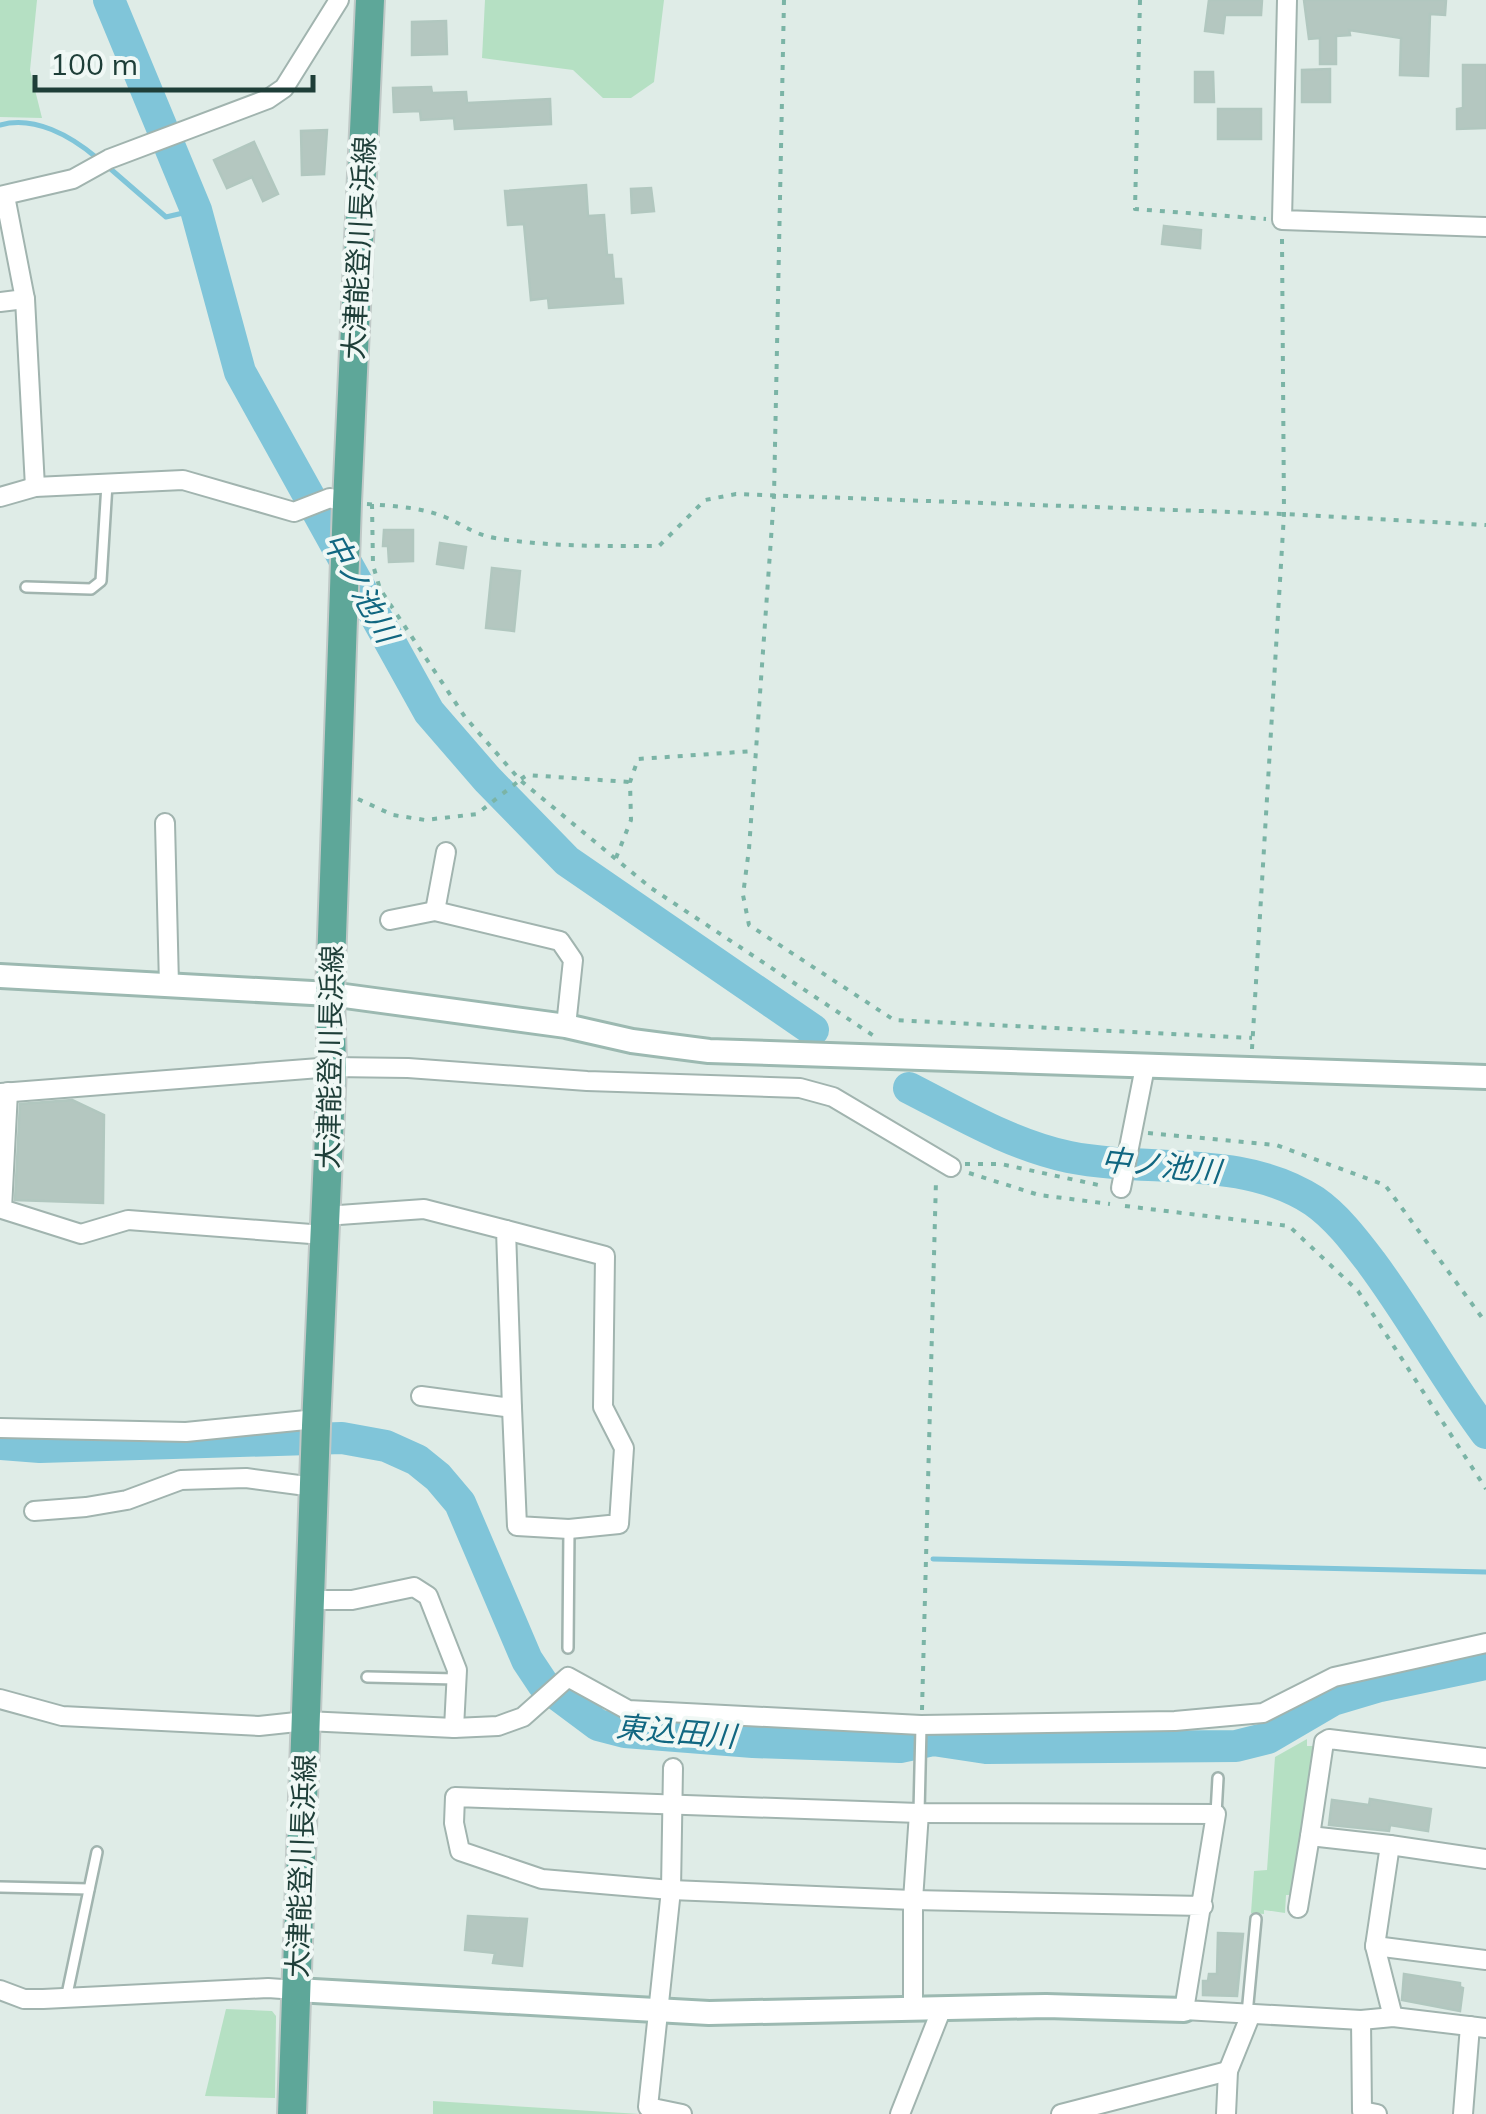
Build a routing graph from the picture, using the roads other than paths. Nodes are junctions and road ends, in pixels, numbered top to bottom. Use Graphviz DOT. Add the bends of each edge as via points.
graph roads {
  1 [pos="339,0"];
  2 [pos="370,0"];
  3 [pos="1287,0"];
  4 [pos="3,196"];
  5 [pos="1486,227"];
  6 [pos="25,299"];
  7 [pos="0,302"];
  8 [pos="107,482"];
  9 [pos="35,488"];
  10 [pos="0,497"];
  11 [pos="349,506"];
  12 [pos="26,587"];
  13 [pos="164,823"];
  14 [pos="446,852"];
  15 [pos="435,911"];
  16 [pos="390,920"];
  17 [pos="0,976"];
  18 [pos="168,985"];
  19 [pos="330,994"];
  20 [pos="566,1026"];
  21 [pos="332,1067"];
  22 [pos="1145,1068"];
  23 [pos="1486,1077"];
  24 [pos="4,1093"];
  25 [pos="950,1168"];
  26 [pos="1121,1188"];
  27 [pos="325,1226"];
  28 [pos="506,1230"];
  29 [pos="422,1396"];
  30 [pos="512,1408"];
  31 [pos="316,1423"];
  32 [pos="0,1428"];
  33 [pos="314,1475"];
  34 [pos="34,1510"];
  35 [pos="570,1529"];
  36 [pos="310,1600"];
  37 [pos="1486,1643"];
  38 [pos="568,1648"];
  39 [pos="367,1677"];
  40 [pos="456,1680"];
  41 [pos="0,1699"];
  42 [pos="306,1721"];
  43 [pos="454,1728"];
  44 [pos="921,1728"];
  45 [pos="1486,1758"];
  46 [pos="673,1768"];
  47 [pos="1218,1778"];
  48 [pos="672,1805"];
  49 [pos="919,1813"];
  50 [pos="1216,1814"];
  51 [pos="1310,1836"];
  52 [pos="1390,1845"];
  53 [pos="97,1852"];
  54 [pos="1486,1858"];
  55 [pos="0,1887"];
  56 [pos="89,1889"];
  57 [pos="670,1890"];
  58 [pos="913,1900"];
  59 [pos="1202,1906"];
  60 [pos="1298,1908"];
  61 [pos="1256,1919"];
  62 [pos="1376,1946"];
  63 [pos="1486,1960"];
  64 [pos="0,1990"];
  65 [pos="296,1990"];
  66 [pos="66,1999"];
  67 [pos="942,2008"];
  68 [pos="656,2009"];
  69 [pos="913,2010"];
  70 [pos="1184,2010"];
  71 [pos="1249,2014"];
  72 [pos="1393,2017"];
  73 [pos="1361,2020"];
  74 [pos="1478,2027"];
  75 [pos="1228,2071"];
  76 [pos="292,2114"];
  77 [pos="682,2114"];
  78 [pos="900,2114"];
  79 [pos="1061,2114"];
  80 [pos="1226,2114"];
  81 [pos="1377,2114"];
  82 [pos="1463,2114"];
  1 -- 4 [label="street" via="284,88 73,179"];
  2 -- 11 [label="main road, 大津能登川長浜線"];
  3 -- 5 [label="street" via="1282,220"];
  4 -- 6 [label="street"];
  6 -- 7 [label="street"];
  6 -- 9 [label="street"];
  8 -- 9 [label="street"];
  8 -- 11 [label="street" via="183,480 294,512"];
  8 -- 12 [label="lane" via="101,580 91,589"];
  9 -- 10 [label="street"];
  11 -- 19 [label="main road, 大津能登川長浜線"];
  13 -- 18 [label="street"];
  14 -- 15 [label="street"];
  15 -- 16 [label="street"];
  15 -- 20 [label="street" via="560,941 573,960"];
  17 -- 18 [label="street"];
  18 -- 19 [label="street"];
  19 -- 20 [label="street"];
  19 -- 21 [label="main road, 大津能登川長浜線"];
  20 -- 22 [label="street" via="709,1052"];
  21 -- 24 [label="street"];
  21 -- 25 [label="street" via="800,1088 834,1098"];
  21 -- 27 [label="main road, 大津能登川長浜線"];
  22 -- 23 [label="street"];
  22 -- 26 [label="street"];
  24 -- 27 [label="street" via="2,1209 81,1234 128,1220"];
  27 -- 28 [label="street" via="424,1209"];
  27 -- 31 [label="main road, 大津能登川長浜線"];
  28 -- 30 [label="street"];
  28 -- 35 [label="street" via="605,1256 603,1407 624,1448 619,1524"];
  29 -- 30 [label="street"];
  30 -- 35 [label="street" via="517,1526"];
  31 -- 32 [label="street" via="186,1432"];
  31 -- 33 [label="main road, 大津能登川長浜線"];
  33 -- 34 [label="street" via="181,1480 126,1500"];
  33 -- 36 [label="main road, 大津能登川長浜線"];
  35 -- 38 [label="lane"];
  36 -- 40 [label="street" via="352,1600 414,1587 428,1596"];
  36 -- 42 [label="main road, 大津能登川長浜線"];
  37 -- 44 [label="street" via="1334,1677 1263,1713"];
  39 -- 40 [label="lane"];
  40 -- 43 [label="street"];
  41 -- 42 [label="street" via="62,1716 259,1726"];
  42 -- 43 [label="street"];
  42 -- 65 [label="main road, 大津能登川長浜線"];
  43 -- 44 [label="street" via="498,1726 536,1708 568,1677 628,1710"];
  44 -- 49 [label="lane"];
  45 -- 51 [label="street" via="1329,1739"];
  46 -- 48 [label="street"];
  47 -- 50 [label="lane"];
  48 -- 49 [label="street"];
  48 -- 57 [label="street"];
  48 -- 57 [label="street" via="455,1797 454,1823 460,1851 542,1880"];
  49 -- 50 [label="street"];
  49 -- 58 [label="street"];
  50 -- 59 [label="street"];
  51 -- 52 [label="street"];
  51 -- 60 [label="street"];
  52 -- 54 [label="street"];
  52 -- 62 [label="street"];
  53 -- 56 [label="lane"];
  55 -- 56 [label="lane"];
  56 -- 66 [label="lane"];
  57 -- 58 [label="street"];
  57 -- 68 [label="street"];
  58 -- 59 [label="street"];
  58 -- 69 [label="street"];
  59 -- 70 [label="street"];
  61 -- 71 [label="lane"];
  62 -- 63 [label="street"];
  62 -- 72 [label="street"];
  64 -- 66 [label="street"];
  65 -- 66 [label="street"];
  65 -- 68 [label="street"];
  65 -- 76 [label="main road, 大津能登川長浜線"];
  67 -- 69 [label="street"];
  67 -- 70 [label="street"];
  67 -- 78 [label="street"];
  68 -- 69 [label="street"];
  68 -- 77 [label="street" via="648,2107"];
  70 -- 71 [label="street"];
  71 -- 73 [label="street"];
  71 -- 75 [label="street"];
  72 -- 73 [label="street"];
  72 -- 74 [label="street"];
  73 -- 81 [label="street" via="1362,2111"];
  74 -- 82 [label="street"];
  75 -- 79 [label="street"];
  75 -- 80 [label="street"];
}
